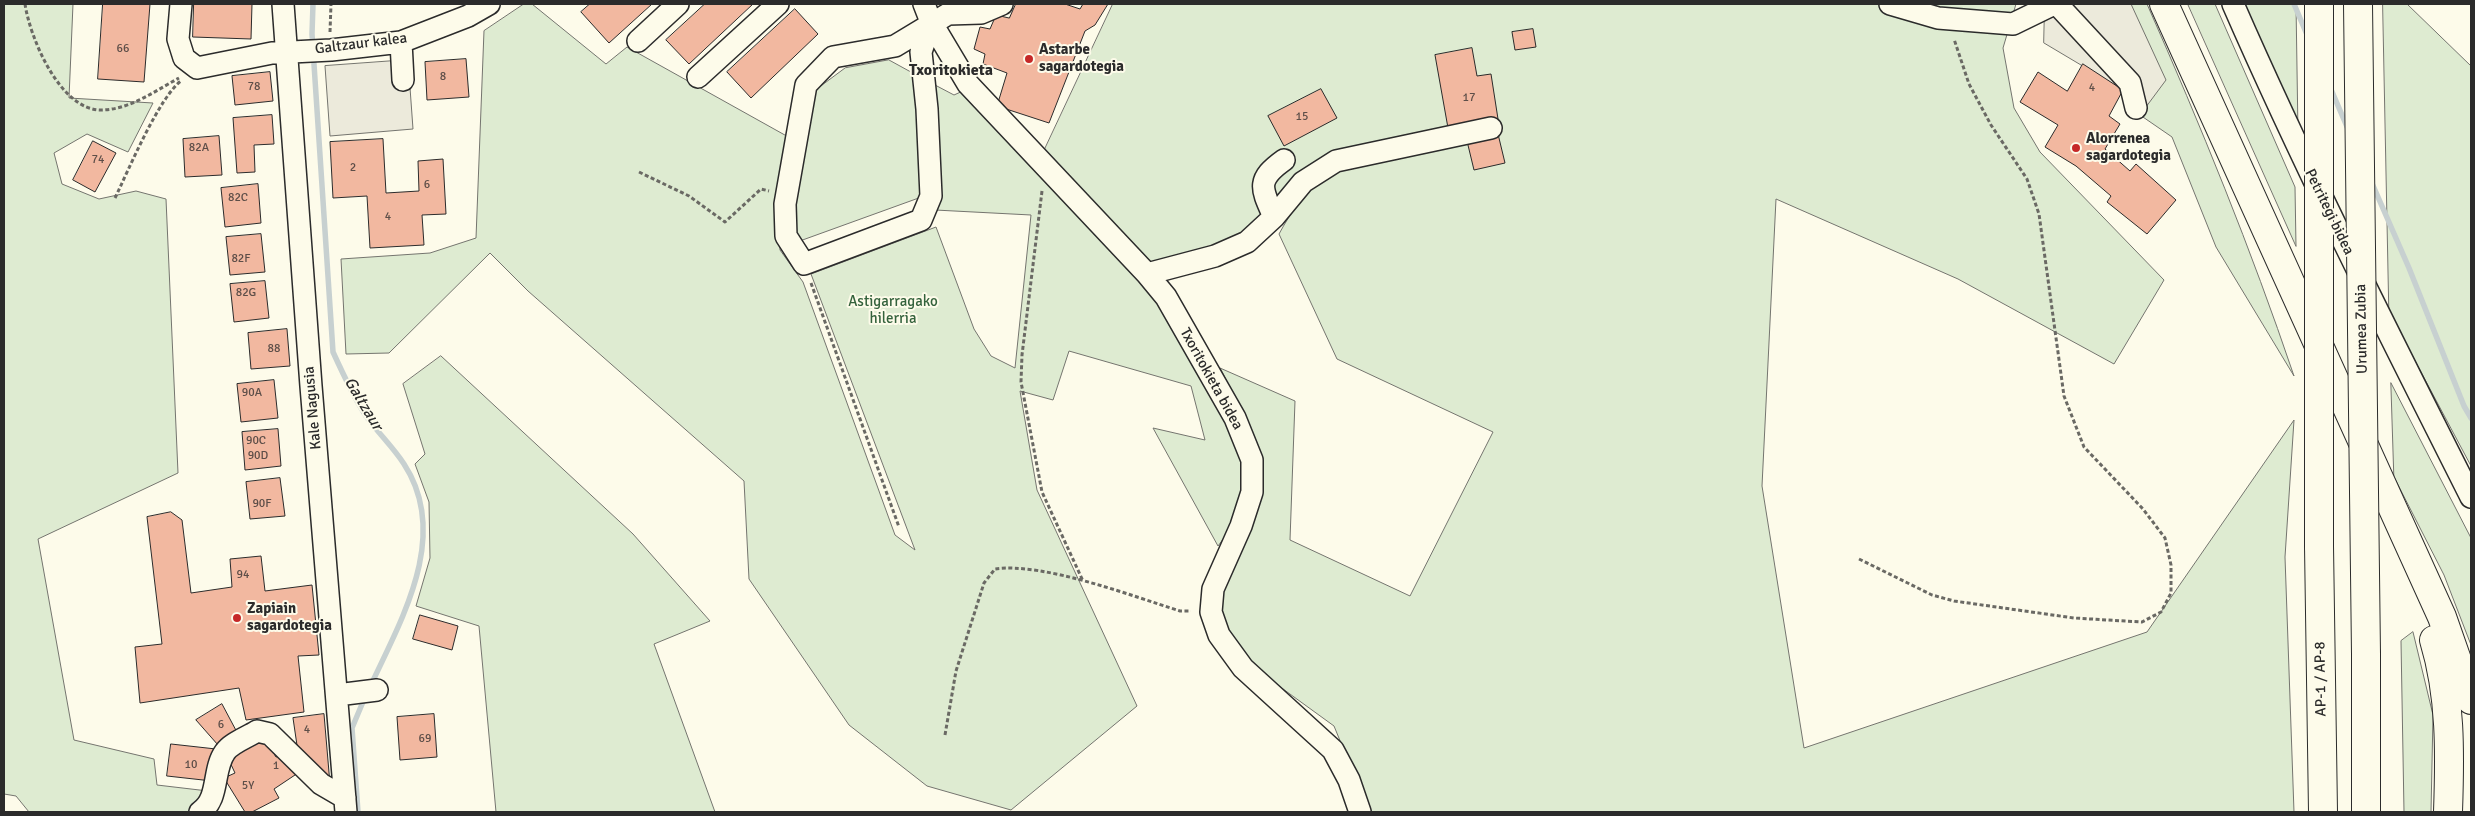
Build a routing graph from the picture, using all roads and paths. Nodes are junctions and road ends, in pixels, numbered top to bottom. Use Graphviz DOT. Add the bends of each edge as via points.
graph roads {
  1 [pos="25,4"];
  2 [pos="181,4"];
  3 [pos="283,4"];
  4 [pos="331,4"];
  5 [pos="489,4"];
  6 [pos="678,4"];
  7 [pos="778,4"];
  8 [pos="1002,4"];
  9 [pos="1890,4"];
  10 [pos="2056,4"];
  11 [pos="2164,4"];
  12 [pos="2232,4"];
  13 [pos="2319,4"];
  14 [pos="2358,4"];
  15 [pos="928,13"];
  16 [pos="1954,19"];
  17 [pos="638,41"];
  18 [pos="401,42"];
  19 [pos="331,50"];
  20 [pos="293,52"];
  21 [pos="197,68"];
  22 [pos="698,77"];
  23 [pos="403,80"];
  24 [pos="2136,108"];
  25 [pos="1491,128"];
  26 [pos="1284,160"];
  27 [pos="1042,164"];
  28 [pos="639,172"];
  29 [pos="786,196"];
  30 [pos="115,198"];
  31 [pos="1274,217"];
  32 [pos="804,264"];
  33 [pos="1147,274"];
  34 [pos="2471,497"];
  35 [pos="899,527"];
  36 [pos="2403,533"];
  37 [pos="1859,559"];
  38 [pos="1083,581"];
  39 [pos="1211,612"];
  40 [pos="2442,617"];
  41 [pos="2471,652"];
  42 [pos="377,690"];
  43 [pos="345,694"];
  44 [pos="2471,700"];
  45 [pos="945,735"];
  46 [pos="346,805"];
  47 [pos="200,812"];
  48 [pos="1360,812"];
  49 [pos="2323,812"];
  50 [pos="2366,812"];
  51 [pos="2448,812"];
  1 -- 21 [label="path" via="34,41 73,99 87,108 102,110 136,101"];
  2 -- 21 [label="street" via="178,39 184,58"];
  3 -- 20 [label="street, Kale Nagusia"];
  4 -- 19 [label="path"];
  5 -- 18 [label="street, Galtzaur kalea" via="468,16"];
  6 -- 17 [label="street"];
  7 -- 22 [label="street"];
  8 -- 15 [label="street" via="981,13"];
  9 -- 16 [label="street" via="1938,18"];
  10 -- 16 [label="street" via="2013,24"];
  10 -- 24 [label="street" via="2130,83"];
  11 -- 36 [label="main road"];
  12 -- 34 [label="street, Petritegi bidea" via="2281,113"];
  13 -- 49 [label="main road, AP-1 / AP-8, bridge" via="2319,546"];
  14 -- 50 [label="main road, Urumea Zubia, bridge"];
  15 -- 27 [label="street, Txoritokieta bidea" via="968,84"];
  15 -- 29 [label="street" via="895,46 834,57 806,85"];
  15 -- 32 [label="street" via="921,52 931,196 921,220"];
  16 -- 37 [label="path" via="1954,42 1969,84 1991,125 2027,179 2039,214 2064,396 2084,447 2143,508 2165,538 2171,564 2171,593 2161,612 2142,622 2074,618 1932,595"];
  18 -- 19 [label="street, Galtzaur kalea"];
  18 -- 23 [label="street"];
  19 -- 20 [label="street, Galtzaur kalea"];
  20 -- 21 [label="street"];
  20 -- 43 [label="street, Kale Nagusia"];
  21 -- 30 [label="path" via="174,85"];
  25 -- 31 [label="street" via="1336,161 1303,182"];
  26 -- 31 [label="street" via="1269,171 1263,182 1264,195"];
  27 -- 33 [label="street, Txoritokieta bidea"];
  27 -- 38 [label="path" via="1042,197 1021,382 1042,492"];
  28 -- 29 [label="path" via="689,196 725,222 762,189"];
  29 -- 32 [label="street" via="786,236"];
  31 -- 33 [label="street" via="1247,242 1216,256"];
  32 -- 35 [label="path"];
  33 -- 39 [label="street, Txoritokieta bidea" via="1166,298 1235,418 1252,460 1252,492 1213,589"];
  36 -- 40 [label="main road"];
  36 -- 51 [label="main road" via="2414,588 2432,633 2447,698"];
  38 -- 39 [label="path" via="1180,610"];
  38 -- 45 [label="path" via="1012,566 995,569 984,583 956,671"];
  39 -- 48 [label="street, Txoritokieta bidea" via="1219,635 1243,668 1333,750 1350,780"];
  40 -- 41 [label="main road" via="2467,642"];
  40 -- 44 [label="main road"];
  42 -- 43 [label="street"];
  43 -- 46 [label="street, Kale Nagusia"];
  46 -- 47 [label="street" via="270,734 257,731 226,750 212,797"];
}
